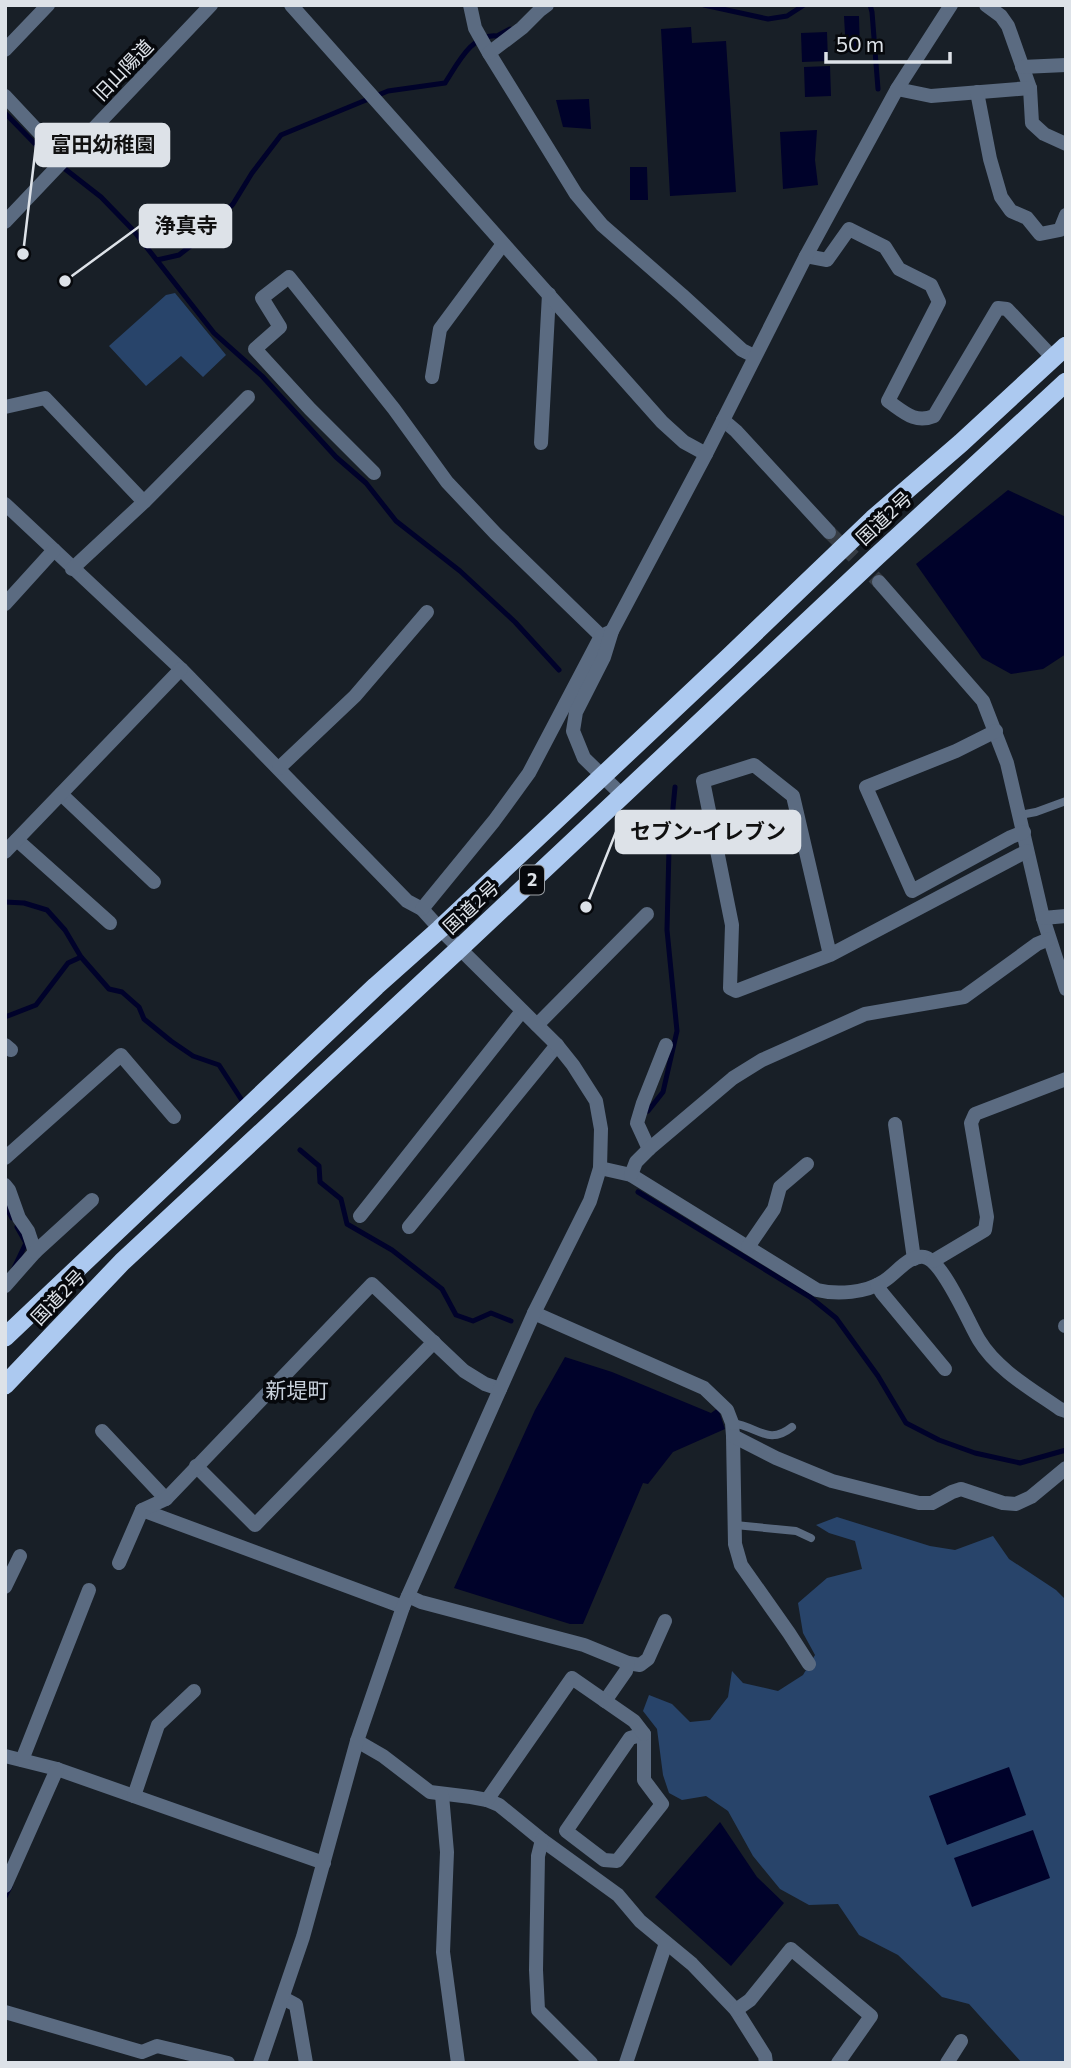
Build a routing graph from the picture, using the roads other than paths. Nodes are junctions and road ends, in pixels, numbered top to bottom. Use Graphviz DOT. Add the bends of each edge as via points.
graph roads {
  1 [pos="48,5"];
  2 [pos="211,5"];
  3 [pos="291,5"];
  4 [pos="470,5"];
  5 [pos="547,5"];
  6 [pos="951,5"];
  7 [pos="986,5"];
  8 [pos="5,50"];
  9 [pos="489,53"];
  10 [pos="1066,65"];
  11 [pos="1022,67"];
  12 [pos="1030,88"];
  13 [pos="897,89"];
  14 [pos="977,92"];
  15 [pos="5,96"];
  16 [pos="1066,144"];
  17 [pos="64,159"];
  18 [pos="1066,215"];
  19 [pos="5,222"];
  20 [pos="503,244"];
  21 [pos="806,256"];
  22 [pos="549,294"];
  23 [pos="1059,352"];
  24 [pos="754,356"];
  25 [pos="432,377"];
  26 [pos="1066,382"];
  27 [pos="248,397"];
  28 [pos="5,407"];
  29 [pos="723,420"];
  30 [pos="541,443"];
  31 [pos="706,453"];
  32 [pos="374,473"];
  33 [pos="144,502"];
  34 [pos="5,504"];
  35 [pos="829,532"];
  36 [pos="54,550"];
  37 [pos="72,569"];
  38 [pos="879,582"];
  39 [pos="5,604"];
  40 [pos="428,612"];
  41 [pos="607,634"];
  42 [pos="181,669"];
  43 [pos="996,731"];
  44 [pos="279,768"];
  45 [pos="603,777"];
  46 [pos="61,794"];
  47 [pos="622,795"];
  48 [pos="1066,801"];
  49 [pos="1020,815"];
  50 [pos="1024,832"];
  51 [pos="17,840"];
  52 [pos="1027,850"];
  53 [pos="5,852"];
  54 [pos="155,882"];
  55 [pos="422,909"];
  56 [pos="647,914"];
  57 [pos="1066,916"];
  58 [pos="1043,918"];
  59 [pos="110,923"];
  60 [pos="440,929"];
  61 [pos="1049,939"];
  62 [pos="460,948"];
  63 [pos="830,956"];
  64 [pos="1066,989"];
  65 [pos="522,1011"];
  66 [pos="537,1025"];
  67 [pos="557,1045"];
  68 [pos="666,1045"];
  69 [pos="1066,1079"];
  70 [pos="174,1117"];
  71 [pos="895,1124"];
  72 [pos="649,1149"];
  73 [pos="5,1158"];
  74 [pos="807,1164"];
  75 [pos="600,1168"];
  76 [pos="631,1175"];
  77 [pos="5,1185"];
  78 [pos="92,1200"];
  79 [pos="360,1216"];
  80 [pos="409,1227"];
  81 [pos="748,1247"];
  82 [pos="35,1252"];
  83 [pos="914,1259"];
  84 [pos="933,1261"];
  85 [pos="877,1285"];
  86 [pos="5,1286"];
  87 [pos="534,1313"];
  88 [pos="5,1337"];
  89 [pos="434,1342"];
  90 [pos="945,1369"];
  91 [pos="5,1385"];
  92 [pos="499,1389"];
  93 [pos="1066,1411"];
  94 [pos="792,1427"];
  95 [pos="733,1430"];
  96 [pos="102,1431"];
  97 [pos="195,1466"];
  98 [pos="1066,1468"];
  99 [pos="166,1499"];
  100 [pos="142,1510"];
  101 [pos="735,1525"];
  102 [pos="811,1538"];
  103 [pos="20,1556"];
  104 [pos="119,1563"];
  105 [pos="5,1587"];
  106 [pos="89,1590"];
  107 [pos="405,1602"];
  108 [pos="665,1621"];
  109 [pos="628,1663"];
  110 [pos="809,1664"];
  111 [pos="194,1691"];
  112 [pos="606,1701"];
  113 [pos="643,1734"];
  114 [pos="357,1741"];
  115 [pos="5,1756"];
  116 [pos="22,1760"];
  117 [pos="57,1769"];
  118 [pos="442,1795"];
  119 [pos="134,1796"];
  120 [pos="487,1800"];
  121 [pos="542,1840"];
  122 [pos="324,1863"];
  123 [pos="5,1886"];
  124 [pos="666,1943"];
  125 [pos="283,1998"];
  126 [pos="736,2010"];
  127 [pos="5,2012"];
  128 [pos="961,2041"];
  129 [pos="228,2063"];
  130 [pos="260,2063"];
  131 [pos="306,2063"];
  132 [pos="458,2063"];
  133 [pos="591,2063"];
  134 [pos="626,2063"];
  135 [pos="766,2063"];
  136 [pos="838,2063"];
  137 [pos="947,2063"];
  1 -- 8 [label="street"];
  2 -- 17 [label="street, 旧山陽道"];
  3 -- 20 [label="street"];
  4 -- 9 [label="street" via="475,28"];
  5 -- 9 [label="street"];
  6 -- 13 [label="street"];
  7 -- 11 [label="street" via="1008,26"];
  9 -- 24 [label="street" via="576,194 602,225 741,350"];
  10 -- 11 [label="street"];
  11 -- 12 [label="street"];
  12 -- 14 [label="street"];
  12 -- 16 [label="street" via="1032,123"];
  13 -- 14 [label="street" via="931,96"];
  13 -- 21 [label="street"];
  14 -- 18 [label="street" via="1000,197 1040,234 1060,230"];
  15 -- 17 [label="street"];
  17 -- 19 [label="street, 旧山陽道"];
  20 -- 22 [label="street"];
  20 -- 25 [label="street" via="440,329"];
  21 -- 23 [label="street" via="827,260 849,229 885,247 899,269 931,285 939,302 888,401 909,416 925,420 934,416 998,308 1007,309"];
  21 -- 24 [label="street"];
  22 -- 30 [label="street"];
  22 -- 31 [label="street" via="662,422 684,442"];
  23 -- 45 [label="highway, 国道2号 / 2" via="873,519"];
  24 -- 29 [label="street"];
  26 -- 47 [label="highway, 国道2号 / 2"];
  27 -- 33 [label="street"];
  28 -- 33 [label="street" via="45,398"];
  29 -- 31 [label="street"];
  29 -- 35 [label="street"];
  31 -- 41 [label="street"];
  32 -- 41 [label="street" via="255,349 280,327 262,298 289,277 447,482 496,534"];
  33 -- 37 [label="street"];
  34 -- 36 [label="street"];
  36 -- 37 [label="street"];
  36 -- 39 [label="street"];
  37 -- 42 [label="street"];
  38 -- 43 [label="street" via="984,701"];
  40 -- 44 [label="street" via="355,696"];
  41 -- 45 [label="street" via="604,657 576,712 573,731 584,758"];
  41 -- 55 [label="street" via="529,773"];
  42 -- 44 [label="street"];
  42 -- 46 [label="street"];
  43 -- 49 [label="street"];
  43 -- 50 [label="street" via="866,787 912,891"];
  44 -- 55 [label="street" via="407,901"];
  45 -- 47 [label="street"];
  45 -- 60 [label="highway, 国道2号 / 2"];
  46 -- 51 [label="street"];
  46 -- 54 [label="street"];
  47 -- 62 [label="highway, 国道2号 / 2"];
  48 -- 49 [label="lane"];
  49 -- 50 [label="street"];
  50 -- 52 [label="street"];
  51 -- 53 [label="street"];
  51 -- 59 [label="street"];
  52 -- 58 [label="street"];
  52 -- 63 [label="street"];
  55 -- 60 [label="street"];
  56 -- 66 [label="street"];
  57 -- 58 [label="street"];
  58 -- 61 [label="street"];
  60 -- 62 [label="street"];
  60 -- 88 [label="highway, 国道2号 / 2"];
  61 -- 64 [label="street"];
  61 -- 72 [label="street" via="964,997 865,1014 762,1060 733,1078"];
  62 -- 65 [label="street"];
  62 -- 91 [label="highway, 国道2号 / 2" via="122,1262"];
  63 -- 63 [label="street" via="736,991 730,988 732,925 703,781 754,765 793,796"];
  65 -- 66 [label="street"];
  65 -- 79 [label="street"];
  66 -- 67 [label="street"];
  67 -- 75 [label="street" via="596,1101"];
  67 -- 80 [label="street"];
  68 -- 72 [label="street" via="638,1123"];
  69 -- 84 [label="street" via="975,1114 971,1123 987,1217 985,1230"];
  70 -- 73 [label="street" via="121,1055"];
  71 -- 83 [label="street"];
  72 -- 76 [label="street"];
  74 -- 81 [label="street" via="780,1187 774,1209"];
  75 -- 76 [label="street"];
  75 -- 87 [label="street" via="590,1201"];
  76 -- 81 [label="street"];
  77 -- 82 [label="street"];
  78 -- 82 [label="street"];
  81 -- 85 [label="street" via="817,1290 830,1293"];
  82 -- 86 [label="street"];
  83 -- 84 [label="street"];
  83 -- 85 [label="street"];
  84 -- 93 [label="street" via="981,1343 998,1363"];
  85 -- 90 [label="street"];
  87 -- 92 [label="street"];
  87 -- 95 [label="street" via="704,1388 727,1410"];
  89 -- 92 [label="street" via="464,1371"];
  89 -- 97 [label="street" via="372,1284"];
  89 -- 97 [label="street" via="255,1525"];
  92 -- 107 [label="street"];
  94 -- 95 [label="lane" via="781,1436 768,1436 744,1425"];
  95 -- 98 [label="street" via="776,1458 832,1481 919,1503 932,1503 961,1489 1016,1504"];
  95 -- 101 [label="street"];
  96 -- 99 [label="street"];
  97 -- 99 [label="street"];
  99 -- 100 [label="street"];
  100 -- 104 [label="street"];
  100 -- 107 [label="street"];
  101 -- 102 [label="lane" via="796,1531"];
  101 -- 110 [label="street" via="741,1565"];
  103 -- 105 [label="street"];
  106 -- 116 [label="street"];
  107 -- 109 [label="street" via="421,1602 584,1645"];
  107 -- 114 [label="street"];
  108 -- 109 [label="street" via="648,1659 640,1665"];
  109 -- 112 [label="street"];
  111 -- 119 [label="street" via="158,1725"];
  112 -- 113 [label="street" via="634,1721"];
  112 -- 120 [label="street" via="572,1678"];
  113 -- 113 [label="street" via="644,1780 662,1804 617,1861 604,1860 566,1831 630,1738"];
  114 -- 118 [label="street" via="430,1792"];
  114 -- 122 [label="street"];
  115 -- 116 [label="street"];
  116 -- 117 [label="street"];
  117 -- 119 [label="street"];
  117 -- 123 [label="street"];
  118 -- 120 [label="street"];
  118 -- 132 [label="street" via="447,1852 443,1952"];
  119 -- 122 [label="street"];
  120 -- 121 [label="street"];
  121 -- 124 [label="street" via="618,1895"];
  121 -- 133 [label="street" via="538,1856 538,2010"];
  122 -- 125 [label="street"];
  124 -- 126 [label="street"];
  124 -- 134 [label="street"];
  125 -- 130 [label="street"];
  125 -- 131 [label="street" via="296,2005"];
  126 -- 135 [label="street"];
  126 -- 136 [label="street" via="750,2000 791,1949 872,2016"];
  127 -- 129 [label="street" via="142,2052 157,2046"];
  128 -- 137 [label="street"];
}
